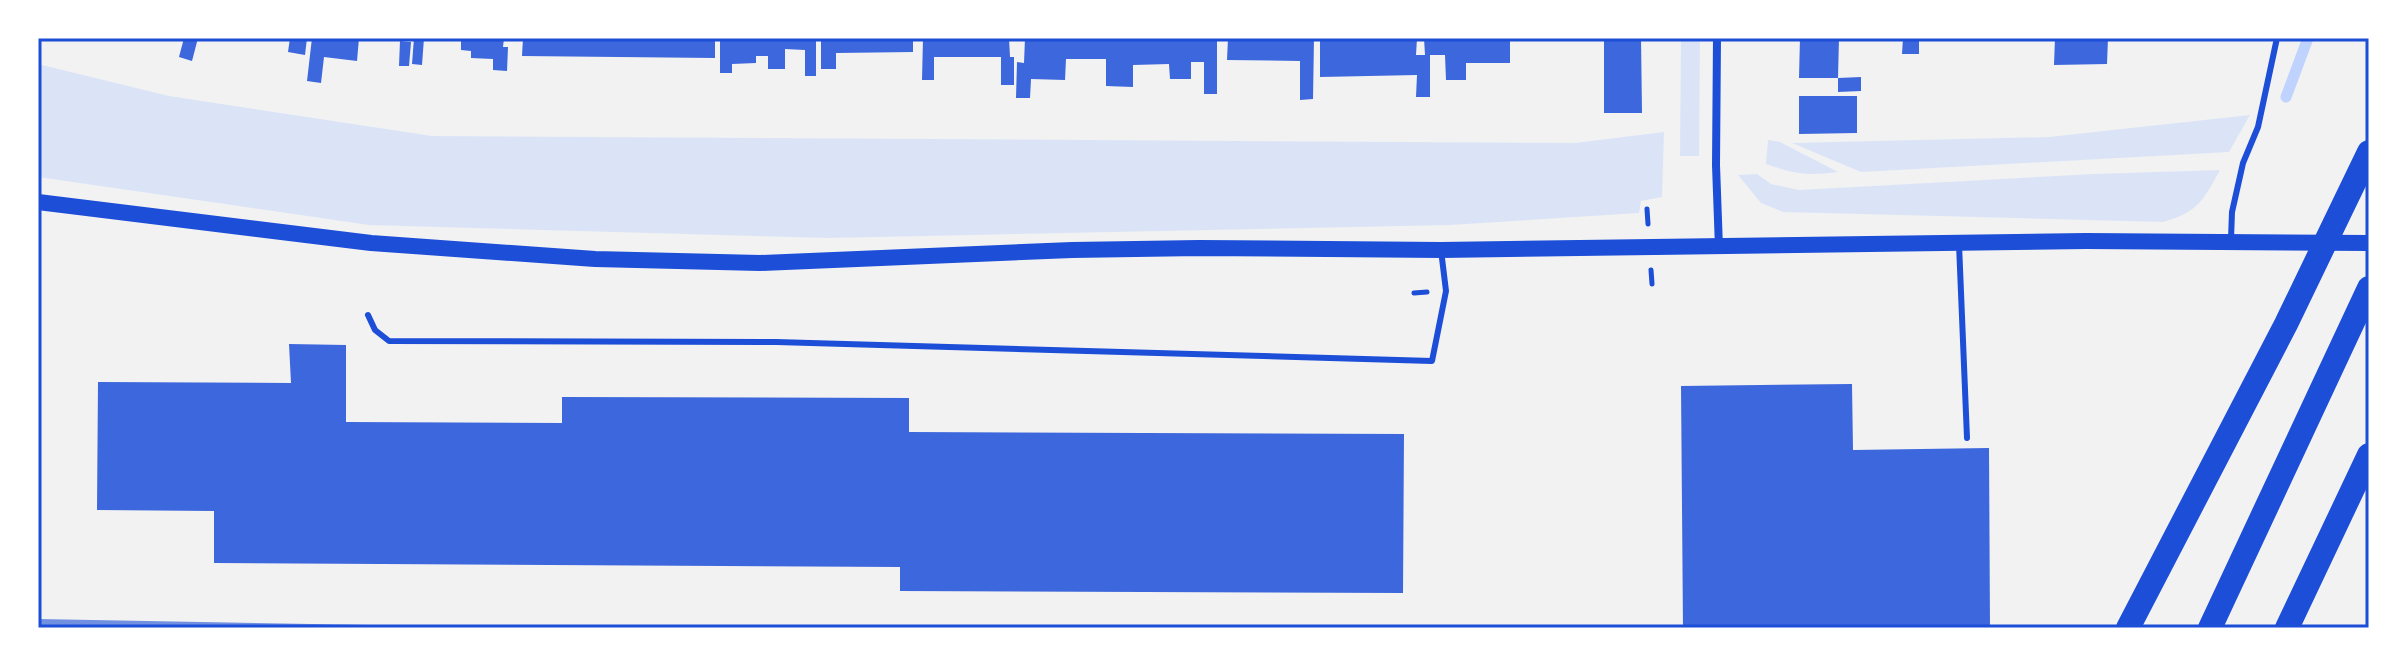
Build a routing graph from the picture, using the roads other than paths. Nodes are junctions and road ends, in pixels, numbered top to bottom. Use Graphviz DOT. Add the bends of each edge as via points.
graph roads {
  1 [pos="1717,38"];
  2 [pos="2277,38"];
  3 [pos="2369,152"];
  4 [pos="38,202"];
  5 [pos="2231,243"];
  6 [pos="2369,243"];
  7 [pos="1959,244"];
  8 [pos="1719,248"];
  9 [pos="1441,250"];
  10 [pos="2369,288"];
  11 [pos="368,315"];
  12 [pos="1967,438"];
  13 [pos="2369,455"];
  14 [pos="2129,627"];
  15 [pos="2210,628"];
  16 [pos="2287,628"];
  1 -- 8 [label="street"];
  2 -- 5 [label="lane" via="2232,212"];
  3 -- 14 [label="highway"];
  4 -- 9 [label="main road" via="371,243 595,259 760,263 1088,249"];
  5 -- 6 [label="main road"];
  5 -- 7 [label="main road"];
  7 -- 8 [label="main road"];
  7 -- 12 [label="lane"];
  8 -- 9 [label="main road"];
  9 -- 11 [label="lane" via="1446,291 1432,361 776,342 389,341"];
  10 -- 15 [label="highway"];
  13 -- 16 [label="highway"];
}
